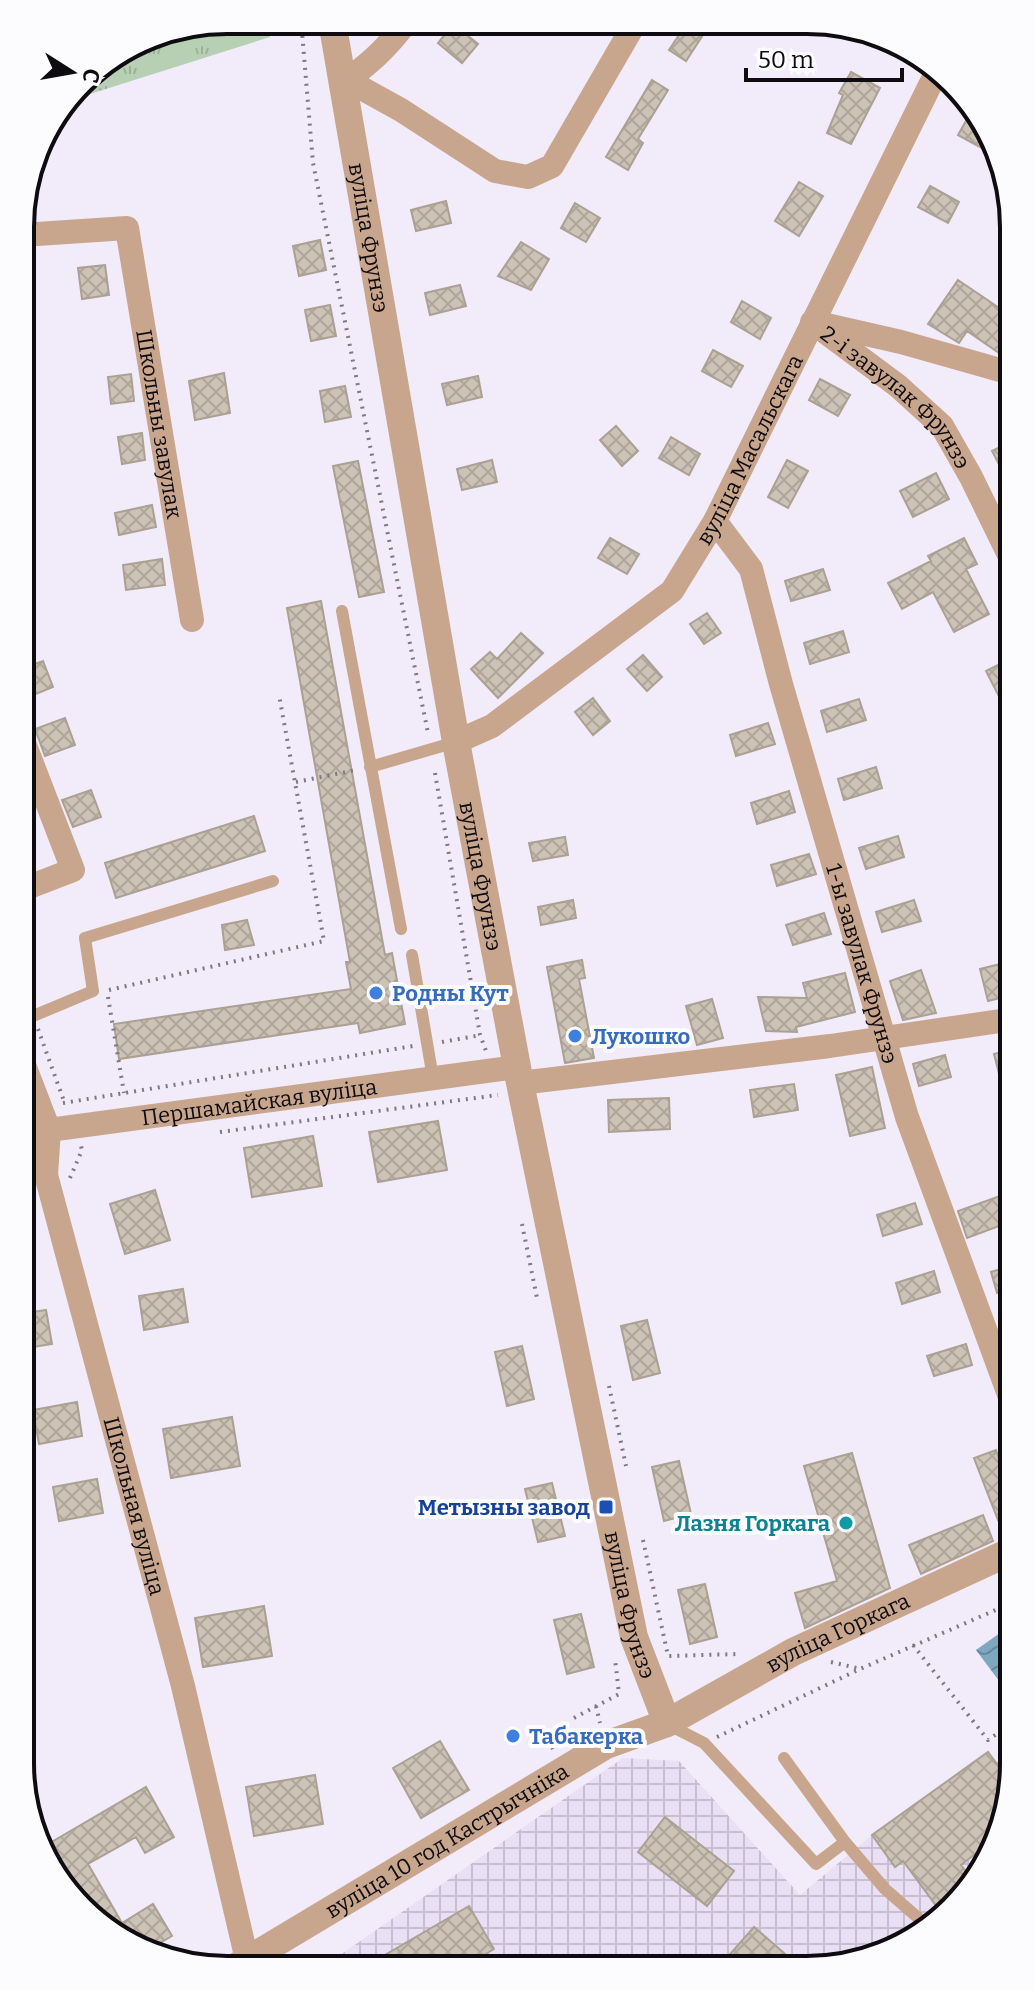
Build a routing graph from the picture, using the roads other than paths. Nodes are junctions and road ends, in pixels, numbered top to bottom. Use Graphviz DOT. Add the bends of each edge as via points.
graph roads {
  1 [pos="334,34"];
  2 [pos="398,34"];
  3 [pos="629,34"];
  4 [pos="932,81"];
  5 [pos="343,82"];
  6 [pos="34,234"];
  7 [pos="812,322"];
  8 [pos="1000,370"];
  9 [pos="715,521"];
  10 [pos="1000,536"];
  11 [pos="342,611"];
  12 [pos="192,620"];
  13 [pos="456,742"];
  14 [pos="370,767"];
  15 [pos="34,769"];
  16 [pos="273,881"];
  17 [pos="34,885"];
  18 [pos="401,929"];
  19 [pos="412,955"];
  20 [pos="34,1016"];
  21 [pos="1000,1021"];
  22 [pos="884,1038"];
  23 [pos="433,1078"];
  24 [pos="512,1082"];
  25 [pos="34,1091"];
  26 [pos="46,1122"];
  27 [pos="34,1145"];
  28 [pos="1000,1370"];
  29 [pos="1000,1556"];
  30 [pos="667,1723"];
  31 [pos="784,1758"];
  32 [pos="845,1842"];
  33 [pos="920,1919"];
  34 [pos="238,1956"];
  35 [pos="253,1956"];
  1 -- 5 [label="street, вуліца Фрунзэ"];
  2 -- 5 [label="street"];
  3 -- 5 [label="street" via="552,166 528,177 495,171 401,110"];
  4 -- 7 [label="street, вуліца Масальскага"];
  5 -- 13 [label="street, вуліца Фрунзэ"];
  6 -- 12 [label="street, Школьны завулак" via="127,228"];
  7 -- 8 [label="street"];
  7 -- 9 [label="street, вуліца Масальскага"];
  7 -- 10 [label="street, 2-і завулак Фрунзэ" via="942,426"];
  9 -- 13 [label="street, вуліца Масальскага" via="672,591 492,726"];
  9 -- 22 [label="street, 1-ы завулак Фрунзэ" via="751,569"];
  11 -- 14 [label="lane"];
  13 -- 14 [label="lane"];
  13 -- 24 [label="street, вуліца Фрунзэ"];
  14 -- 18 [label="lane"];
  15 -- 17 [label="street" via="73,870"];
  16 -- 20 [label="lane" via="85,938 93,991"];
  19 -- 23 [label="lane"];
  21 -- 22 [label="street, Першамайская вуліца"];
  22 -- 24 [label="street, Першамайская вуліца"];
  22 -- 28 [label="street, 1-ы завулак Фрунзэ" via="907,1117"];
  23 -- 24 [label="street, Першамайская вуліца"];
  23 -- 26 [label="street, Першамайская вуліца"];
  24 -- 30 [label="street, вуліца Фрунзэ" via="634,1637"];
  25 -- 26 [label="street, Школьная вуліца"];
  26 -- 27 [label="street"];
  26 -- 34 [label="street, Школьная вуліца" via="46,1175 183,1686"];
  29 -- 30 [label="street, вуліца Горкага" via="793,1652"];
  30 -- 32 [label="lane" via="704,1743 816,1864"];
  30 -- 35 [label="street, вуліца 10 год Кастрычніка" via="579,1760"];
  31 -- 32 [label="lane"];
  32 -- 33 [label="lane"];
}
